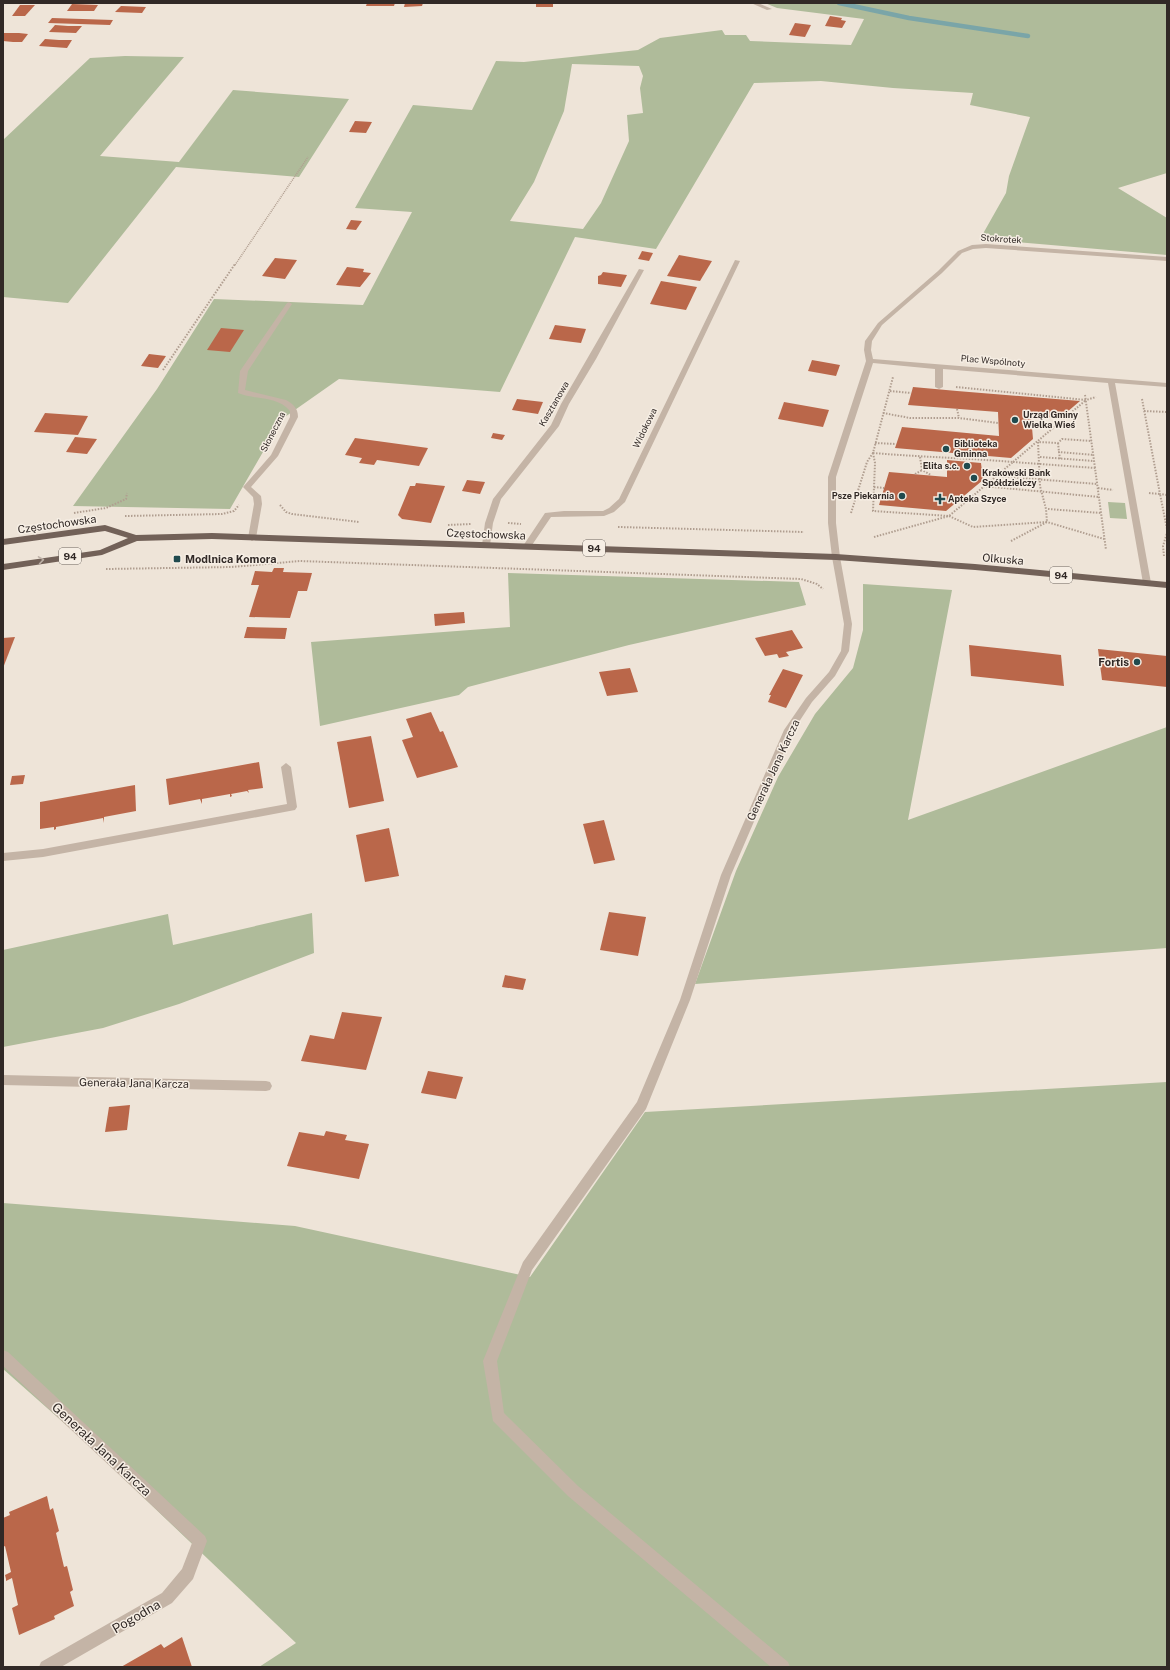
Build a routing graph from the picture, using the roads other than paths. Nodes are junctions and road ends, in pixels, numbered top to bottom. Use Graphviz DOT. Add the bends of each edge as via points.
graph roads {
  1 [pos="754,3"];
  2 [pos="769,9"];
  3 [pos="1167,259"];
  4 [pos="737,261"];
  5 [pos="641,270"];
  6 [pos="289,304"];
  7 [pos="870,361"];
  8 [pos="939,367"];
  9 [pos="1111,381"];
  10 [pos="1167,385"];
  11 [pos="939,388"];
  12 [pos="136,538"];
  13 [pos="252,538"];
  14 [pos="3,542"];
  15 [pos="486,545"];
  16 [pos="527,546"];
  17 [pos="836,557"];
  18 [pos="3,568"];
  19 [pos="1147,583"];
  20 [pos="1167,585"];
  21 [pos="286,767"];
  22 [pos="3,857"];
  23 [pos="3,1080"];
  24 [pos="266,1086"];
  25 [pos="3,1357"];
  26 [pos="200,1541"];
  27 [pos="46,1667"];
  28 [pos="783,1667"];
  1 -- 2 [label="street"];
  3 -- 7 [label="street, Stokrotek" via="986,246 965,248 873,332 866,350"];
  4 -- 16 [label="street, Widokowa" via="622,500 611,510 598,514 559,512 548,515"];
  5 -- 15 [label="street, Kasztanowa" via="555,426 497,499 489,523"];
  6 -- 13 [label="street, Słoneczna" via="244,371 242,378 241,391 288,402 294,411 294,416 274,456 247,487 257,496 258,504"];
  7 -- 8 [label="street, Plac Wspólnoty"];
  7 -- 17 [label="street" via="832,477 832,523"];
  8 -- 9 [label="street, Plac Wspólnoty"];
  8 -- 11 [label="street"];
  9 -- 10 [label="street, Plac Wspólnoty"];
  9 -- 19 [label="street"];
  12 -- 13 [label="main road, Częstochowska / 94"];
  12 -- 14 [label="main road, Częstochowska / 94" via="104,528"];
  18 -- 12 [label="main road, Częstochowska / 94, one-way" via="102,552"];
  13 -- 15 [label="main road, Częstochowska / 94"];
  15 -- 16 [label="main road, Częstochowska / 94"];
  16 -- 17 [label="main road, Częstochowska / 94"];
  17 -- 19 [label="main road, Olkuska / 94"];
  17 -- 28 [label="street, Generała Jana Karcza" via="848,624 845,651 832,674 809,700 789,730 726,875 685,1000 642,1105 527,1266 490,1361 498,1416 573,1490"];
  19 -- 20 [label="main road, Olkuska / 94"];
  21 -- 22 [label="street" via="292,807 43,853"];
  23 -- 24 [label="street, Generała Jana Karcza"];
  25 -- 26 [label="street, Generała Jana Karcza"];
  26 -- 27 [label="street, Pogodna" via="188,1574 167,1598"];
}
